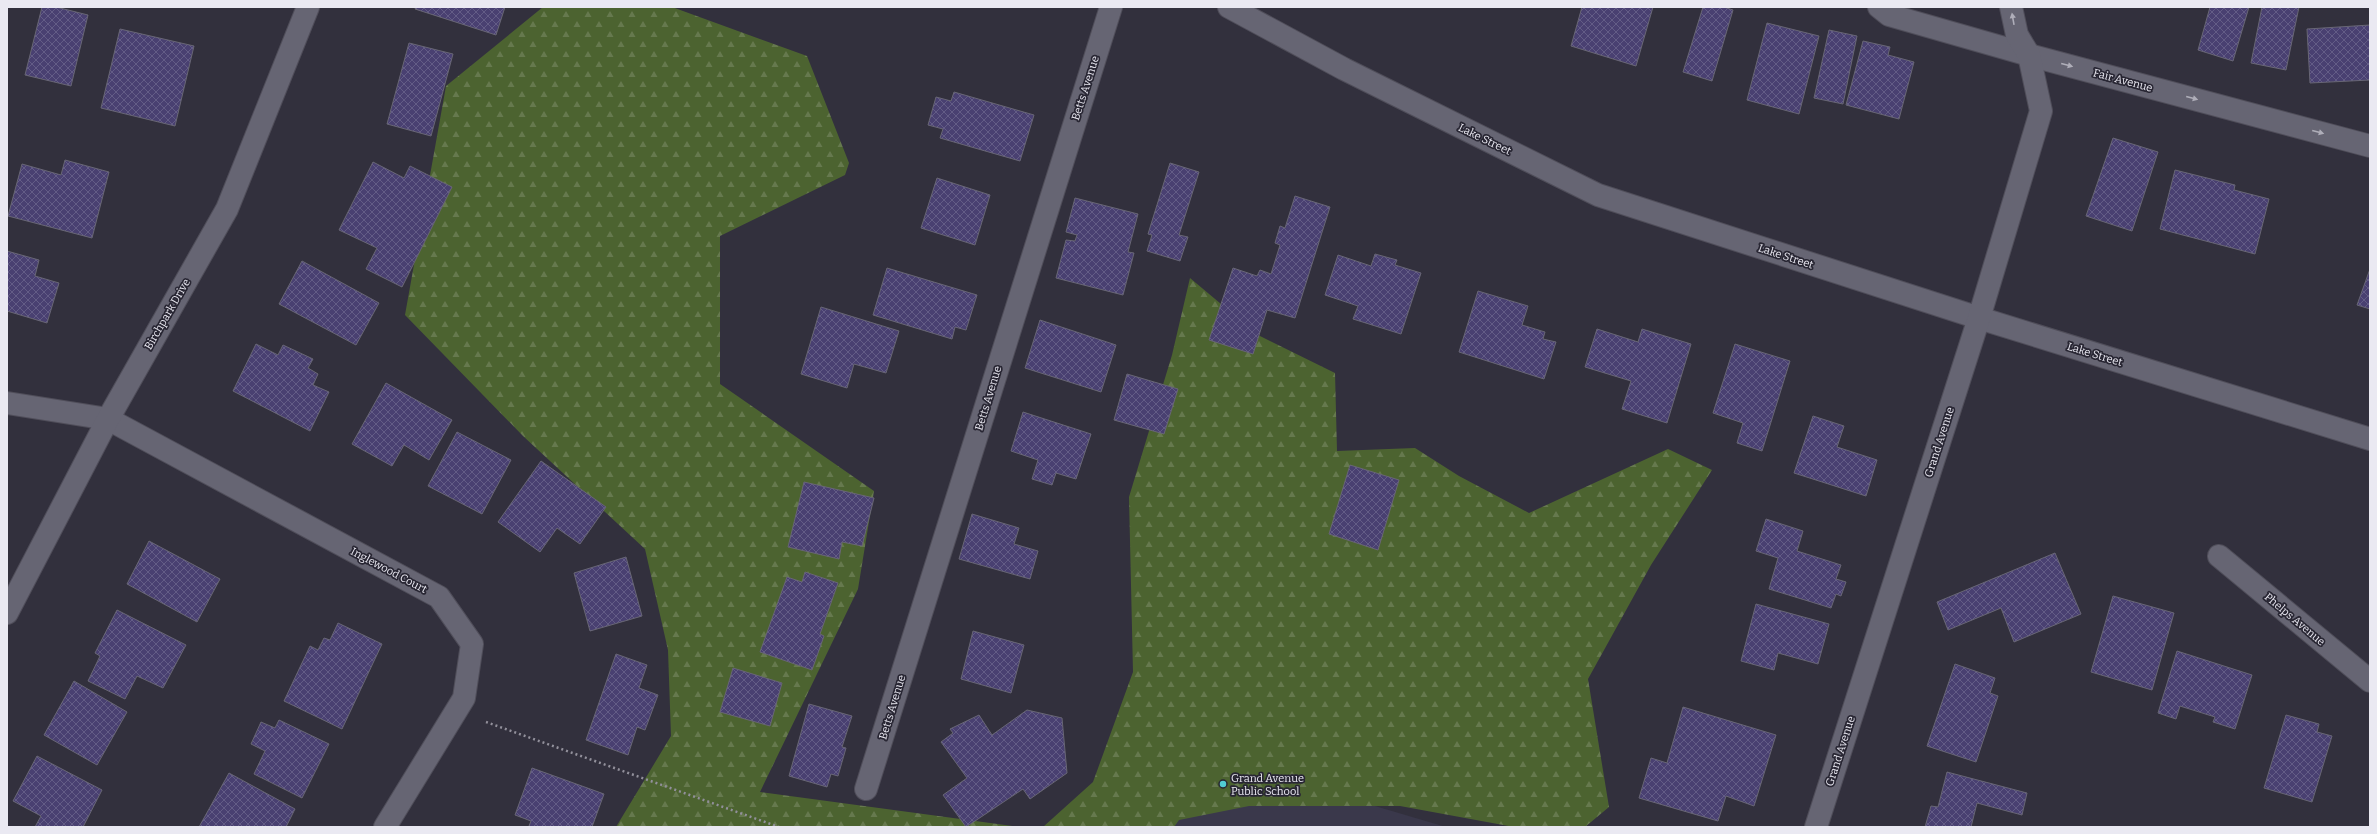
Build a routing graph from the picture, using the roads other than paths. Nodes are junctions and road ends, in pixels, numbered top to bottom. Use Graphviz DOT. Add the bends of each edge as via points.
graph roads {
  1 [pos="308,7"];
  2 [pos="1111,7"];
  3 [pos="1229,7"];
  4 [pos="1879,7"];
  5 [pos="2011,7"];
  6 [pos="2029,55"];
  7 [pos="2370,146"];
  8 [pos="1979,318"];
  9 [pos="7,403"];
  10 [pos="108,419"];
  11 [pos="2370,439"];
  12 [pos="2219,556"];
  13 [pos="7,613"];
  14 [pos="2370,682"];
  15 [pos="866,788"];
  16 [pos="386,827"];
  17 [pos="1816,827"];
  1 -- 10 [label="street, Birchpark Drive" via="227,209"];
  2 -- 15 [label="street, Betts Avenue"];
  3 -- 8 [label="street, Lake Street" via="1344,69 1598,195"];
  4 -- 6 [label="street, Fair Avenue" via="1889,15"];
  6 -- 5 [label="street, Grand Avenue, one-way" via="2017,35"];
  6 -- 7 [label="street, Fair Avenue, one-way"];
  6 -- 8 [label="street, Grand Avenue" via="2041,111"];
  8 -- 11 [label="street, Lake Street"];
  8 -- 17 [label="street, Grand Avenue"];
  9 -- 10 [label="street, Inglewood Court"];
  10 -- 13 [label="street, Birchpark Drive"];
  10 -- 16 [label="street, Inglewood Court" via="439,597 472,644 464,698"];
  12 -- 14 [label="street, Phelps Avenue"];
}
